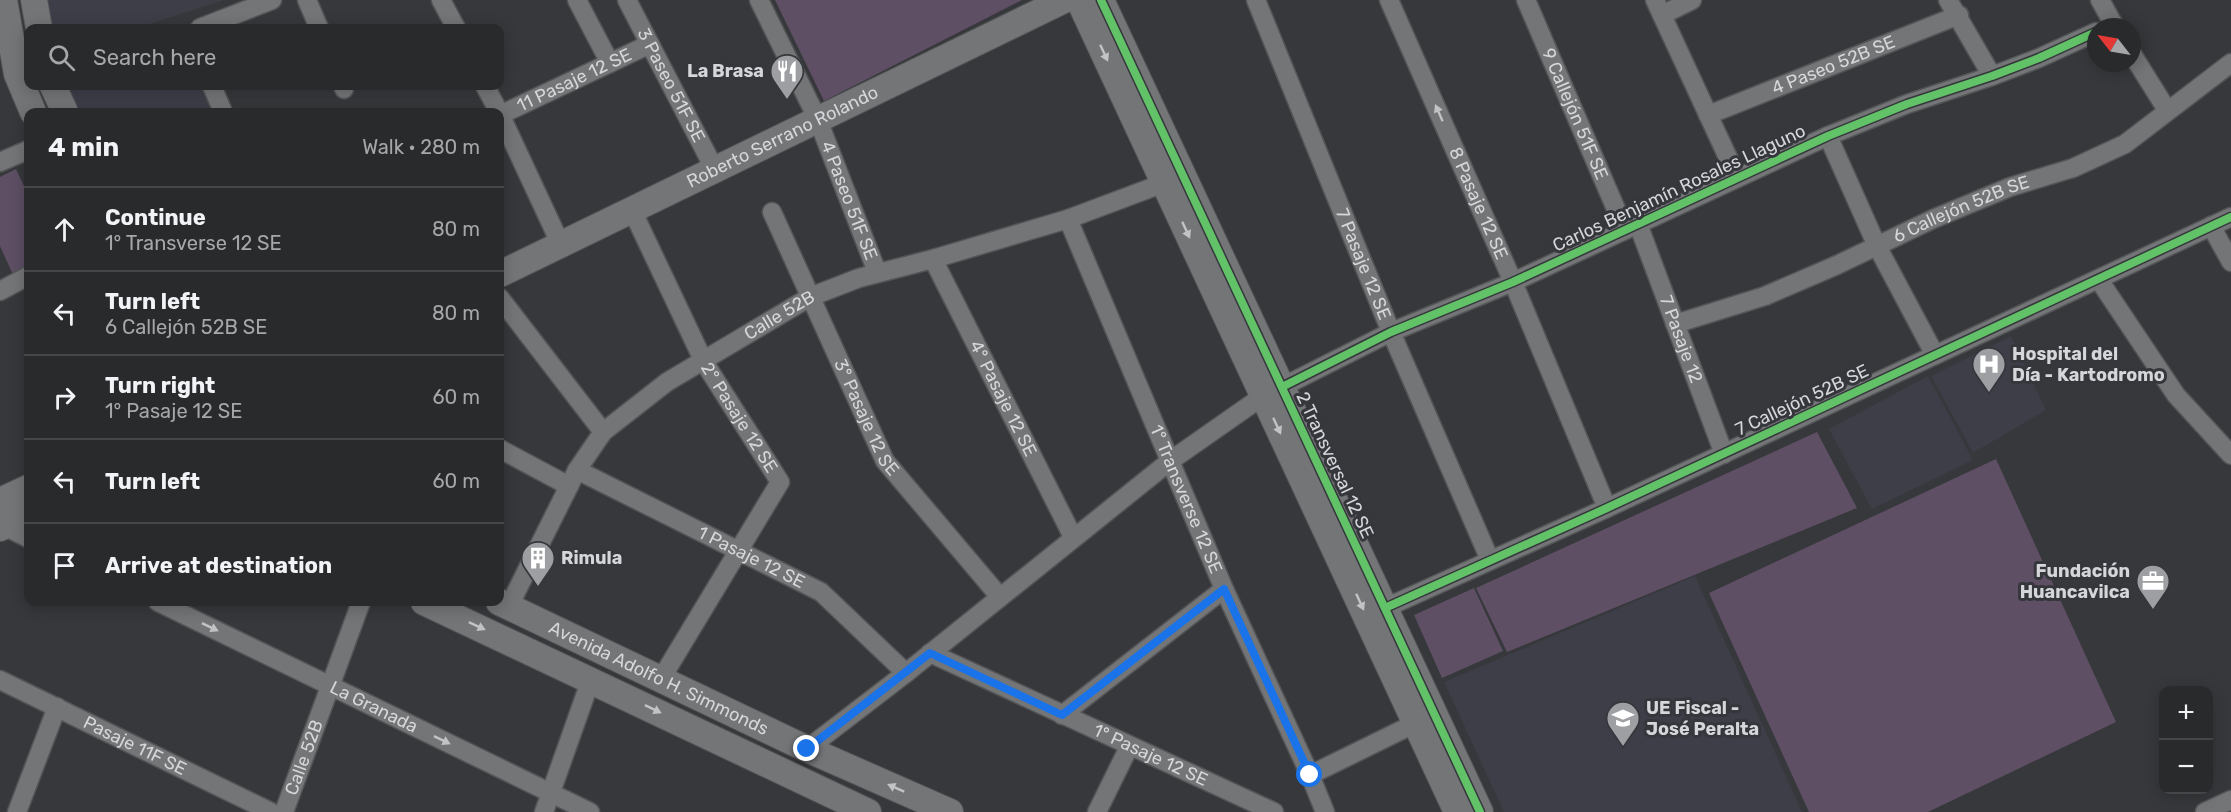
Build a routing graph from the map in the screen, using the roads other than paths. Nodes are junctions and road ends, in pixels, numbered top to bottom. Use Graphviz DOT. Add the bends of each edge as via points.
graph roads {
  1 [pos="4,0"];
  2 [pos="34,0"];
  3 [pos="272,0"];
  4 [pos="307,0"];
  5 [pos="441,0"];
  6 [pos="577,0"];
  7 [pos="627,0"];
  8 [pos="759,0"];
  9 [pos="1064,0"];
  10 [pos="1079,0"];
  11 [pos="1101,0"];
  12 [pos="1256,0"];
  13 [pos="1389,0"];
  14 [pos="1526,0"];
  15 [pos="1692,0"];
  16 [pos="1948,0"];
  17 [pos="2100,0"];
  18 [pos="1659,7"];
  19 [pos="1959,15"];
  20 [pos="2108,18"];
  21 [pos="38,24"];
  22 [pos="210,24"];
  23 [pos="317,24"];
  24 [pos="454,24"];
  25 [pos="2087,36"];
  26 [pos="650,44"];
  27 [pos="610,63"];
  28 [pos="2231,63"];
  29 [pos="2141,68"];
  30 [pos="15,74"];
  31 [pos="1992,76"];
  32 [pos="55,90"];
  33 [pos="214,90"];
  34 [pos="487,90"];
  35 [pos="31,108"];
  36 [pos="63,108"];
  37 [pos="221,108"];
  38 [pos="496,108"];
  39 [pos="2167,110"];
  40 [pos="504,112"];
  41 [pos="1708,115"];
  42 [pos="818,120"];
  43 [pos="504,125"];
  44 [pos="1828,136"];
  45 [pos="24,152"];
  46 [pos="0,162"];
  47 [pos="715,170"];
  48 [pos="1737,177"];
  49 [pos="1164,183"];
  50 [pos="632,210"];
  51 [pos="772,212"];
  52 [pos="2231,217"];
  53 [pos="1068,219"];
  54 [pos="2211,226"];
  55 [pos="1631,227"];
  56 [pos="561,245"];
  57 [pos="1877,246"];
  58 [pos="933,259"];
  59 [pos="2231,262"];
  60 [pos="504,272"];
  61 [pos="877,272"];
  62 [pos="24,278"];
  63 [pos="2099,280"];
  64 [pos="1513,282"];
  65 [pos="0,291"];
  66 [pos="810,297"];
  67 [pos="504,303"];
  68 [pos="1675,324"];
  69 [pos="1391,332"];
  70 [pos="1935,355"];
  71 [pos="704,362"];
  72 [pos="1273,391"];
  73 [pos="603,432"];
  74 [pos="504,451"];
  75 [pos="1724,454"];
  76 [pos="2231,455"];
  77 [pos="1170,461"];
  78 [pos="573,478"];
  79 [pos="24,492"];
  80 [pos="1607,508"];
  81 [pos="24,515"];
  82 [pos="1,518"];
  83 [pos="24,535"];
  84 [pos="1073,537"];
  85 [pos="737,550"];
  86 [pos="1491,560"];
  87 [pos="1224,589"];
  88 [pos="1000,597"];
  89 [pos="504,604"];
  90 [pos="166,606"];
  91 [pos="360,606"];
  92 [pos="433,606"];
  93 [pos="1385,608"];
  94 [pos="930,653"];
  95 [pos="906,673"];
  96 [pos="591,679"];
  97 [pos="661,679"];
  98 [pos="0,680"];
  99 [pos="331,686"];
  100 [pos="57,707"];
  101 [pos="1062,715"];
  102 [pos="1416,723"];
  103 [pos="1129,747"];
  104 [pos="807,749"];
  105 [pos="1310,775"];
  106 [pos="551,793"];
  107 [pos="2231,800"];
  108 [pos="832,804"];
  109 [pos="17,812"];
  110 [pos="271,812"];
  111 [pos="284,812"];
  112 [pos="544,812"];
  113 [pos="590,812"];
  114 [pos="868,812"];
  115 [pos="950,812"];
  116 [pos="1097,812"];
  117 [pos="1274,812"];
  118 [pos="1325,812"];
  119 [pos="1457,812"];
  120 [pos="1480,812"];
  121 [pos="2205,812"];
  1 -- 30 [label="street"];
  2 -- 21 [label="street"];
  3 -- 22 [label="street"];
  4 -- 23 [label="street"];
  5 -- 24 [label="street"];
  6 -- 27 [label="street"];
  7 -- 26 [label="street, 3 Paseo 51F SE"];
  8 -- 42 [label="street, 4 Paseo 51F SE"];
  9 -- 42 [label="street, Roberto Serrano Rolando"];
  10 -- 49 [label="street, 2 Transversal 12 SE, one-way"];
  11 -- 72 [label="street, 2 Transversal 12 SE"];
  12 -- 69 [label="street, 7 Pasaje 12 SE"];
  64 -- 13 [label="street, 8 Pasaje 12 SE, one-way"];
  14 -- 55 [label="street, 9 Callejón 51F SE"];
  15 -- 18 [label="street"];
  16 -- 19 [label="street"];
  17 -- 20 [label="street"];
  18 -- 41 [label="street"];
  19 -- 31 [label="street"];
  19 -- 41 [label="street, 4 Paseo 52B SE"];
  25 -- 31 [label="street, Carlos Benjamín Rosales Llaguno"];
  26 -- 27 [label="street, 11 Pasaje 12 SE"];
  26 -- 47 [label="street, 3 Paseo 51F SE"];
  27 -- 40 [label="street, 11 Pasaje 12 SE"];
  28 -- 39 [label="street, 6 Callejón 52B SE"];
  29 -- 39 [label="street"];
  30 -- 35 [label="street"];
  31 -- 44 [label="street, Carlos Benjamín Rosales Llaguno"];
  32 -- 36 [label="street"];
  33 -- 37 [label="street"];
  34 -- 38 [label="street"];
  39 -- 57 [label="street, 6 Callejón 52B SE" via="2124,144 2073,168 2010,187"];
  41 -- 48 [label="street"];
  42 -- 47 [label="street, Roberto Serrano Rolando"];
  42 -- 61 [label="street, 4 Paseo 51F SE"];
  43 -- 56 [label="street"];
  44 -- 48 [label="street, Carlos Benjamín Rosales Llaguno"];
  44 -- 57 [label="street"];
  45 -- 46 [label="street"];
  47 -- 50 [label="street, Roberto Serrano Rolando"];
  48 -- 55 [label="street, Carlos Benjamín Rosales Llaguno"];
  49 -- 53 [label="street, Calle 52B"];
  49 -- 72 [label="street, 2 Transversal 12 SE, one-way"];
  50 -- 56 [label="street, Roberto Serrano Rolando"];
  50 -- 71 [label="street, 2° Pasaje 12 SE"];
  51 -- 66 [label="street, 3° Pasaje 12 SE"];
  52 -- 54 [label="street, 7 Callejón 52B SE"];
  53 -- 58 [label="street, Calle 52B"];
  53 -- 77 [label="street, 1° Transverse 12 SE"];
  54 -- 59 [label="street"];
  54 -- 63 [label="street, 7 Callejón 52B SE"];
  55 -- 64 [label="street, Carlos Benjamín Rosales Llaguno"];
  55 -- 68 [label="street, 7 Pasaje 12"];
  56 -- 60 [label="street, Roberto Serrano Rolando"];
  57 -- 68 [label="street, 6 Callejón 52B SE" via="1765,296"];
  57 -- 70 [label="street"];
  58 -- 61 [label="street, Calle 52B"];
  58 -- 84 [label="street, 4° Pasaje 12 SE"];
  61 -- 66 [label="street, Calle 52B"];
  62 -- 65 [label="street"];
  63 -- 70 [label="street, 7 Callejón 52B SE"];
  63 -- 76 [label="street" via="2176,395"];
  64 -- 69 [label="street, Carlos Benjamín Rosales Llaguno"];
  64 -- 80 [label="street, 8 Pasaje 12 SE"];
  66 -- 71 [label="street, Calle 52B"];
  66 -- 88 [label="street, 3° Pasaje 12 SE" via="885,461"];
  67 -- 73 [label="street"];
  68 -- 75 [label="street, 7 Pasaje 12"];
  69 -- 72 [label="street, Carlos Benjamín Rosales Llaguno"];
  69 -- 86 [label="street, 7 Pasaje 12 SE"];
  70 -- 75 [label="street, 7 Callejón 52B SE"];
  71 -- 73 [label="street, Calle 52B" via="667,382"];
  71 -- 85 [label="street, 2° Pasaje 12 SE" via="780,482"];
  72 -- 77 [label="street, Carlos Benjamín Rosales Llaguno"];
  72 -- 93 [label="street, 2 Transversal 12 SE"];
  72 -- 102 [label="street, 2 Transversal 12 SE, one-way"];
  73 -- 78 [label="street, Calle 52B"];
  74 -- 78 [label="street, 1 Pasaje 12 SE"];
  75 -- 80 [label="street, 7 Callejón 52B SE"];
  77 -- 84 [label="street, Carlos Benjamín Rosales Llaguno"];
  77 -- 87 [label="street, 1° Transverse 12 SE"];
  78 -- 85 [label="street, 1 Pasaje 12 SE"];
  78 -- 89 [label="street, Calle 52B"];
  79 -- 82 [label="street"];
  80 -- 86 [label="street, 7 Callejón 52B SE"];
  81 -- 82 [label="street"];
  82 -- 83 [label="street"];
  84 -- 88 [label="street, Carlos Benjamín Rosales Llaguno"];
  85 -- 95 [label="street, 1 Pasaje 12 SE" via="821,592"];
  85 -- 97 [label="street, 2° Pasaje 12 SE"];
  86 -- 93 [label="street, 7 Callejón 52B SE"];
  87 -- 101 [label="street"];
  87 -- 105 [label="street, 1° Transverse 12 SE"];
  88 -- 94 [label="street, Carlos Benjamín Rosales Llaguno"];
  89 -- 97 [label="street, Avenida Adolfo H. Simmonds"];
  90 -- 99 [label="street, La Granada, one-way"];
  91 -- 99 [label="street, Calle 52B"];
  92 -- 96 [label="street, Avenida Adolfo H. Simmonds, one-way"];
  93 -- 120 [label="street, 2 Transversal 12 SE"];
  94 -- 95 [label="street, Carlos Benjamín Rosales Llaguno"];
  94 -- 101 [label="street, 1° Pasaje 12 SE"];
  95 -- 104 [label="street, Carlos Benjamín Rosales Llaguno"];
  96 -- 106 [label="street"];
  96 -- 108 [label="street, Avenida Adolfo H. Simmonds, one-way"];
  97 -- 104 [label="street, Avenida Adolfo H. Simmonds"];
  98 -- 100 [label="street, Pasaje 11F SE"];
  99 -- 106 [label="street, La Granada, one-way"];
  99 -- 111 [label="street, Calle 52B"];
  100 -- 109 [label="street"];
  100 -- 110 [label="street, Pasaje 11F SE"];
  101 -- 103 [label="street, 1° Pasaje 12 SE"];
  102 -- 105 [label="street"];
  102 -- 119 [label="street, 2 Transversal 12 SE"];
  103 -- 116 [label="street"];
  103 -- 117 [label="street, 1° Pasaje 12 SE"];
  115 -- 104 [label="street, Avenida Adolfo H. Simmonds, one-way"];
  105 -- 118 [label="street, 1° Transverse 12 SE"];
  106 -- 112 [label="street"];
  106 -- 113 [label="street, La Granada"];
  107 -- 121 [label="street"];
  108 -- 114 [label="street, Avenida Adolfo H. Simmonds"];
}
